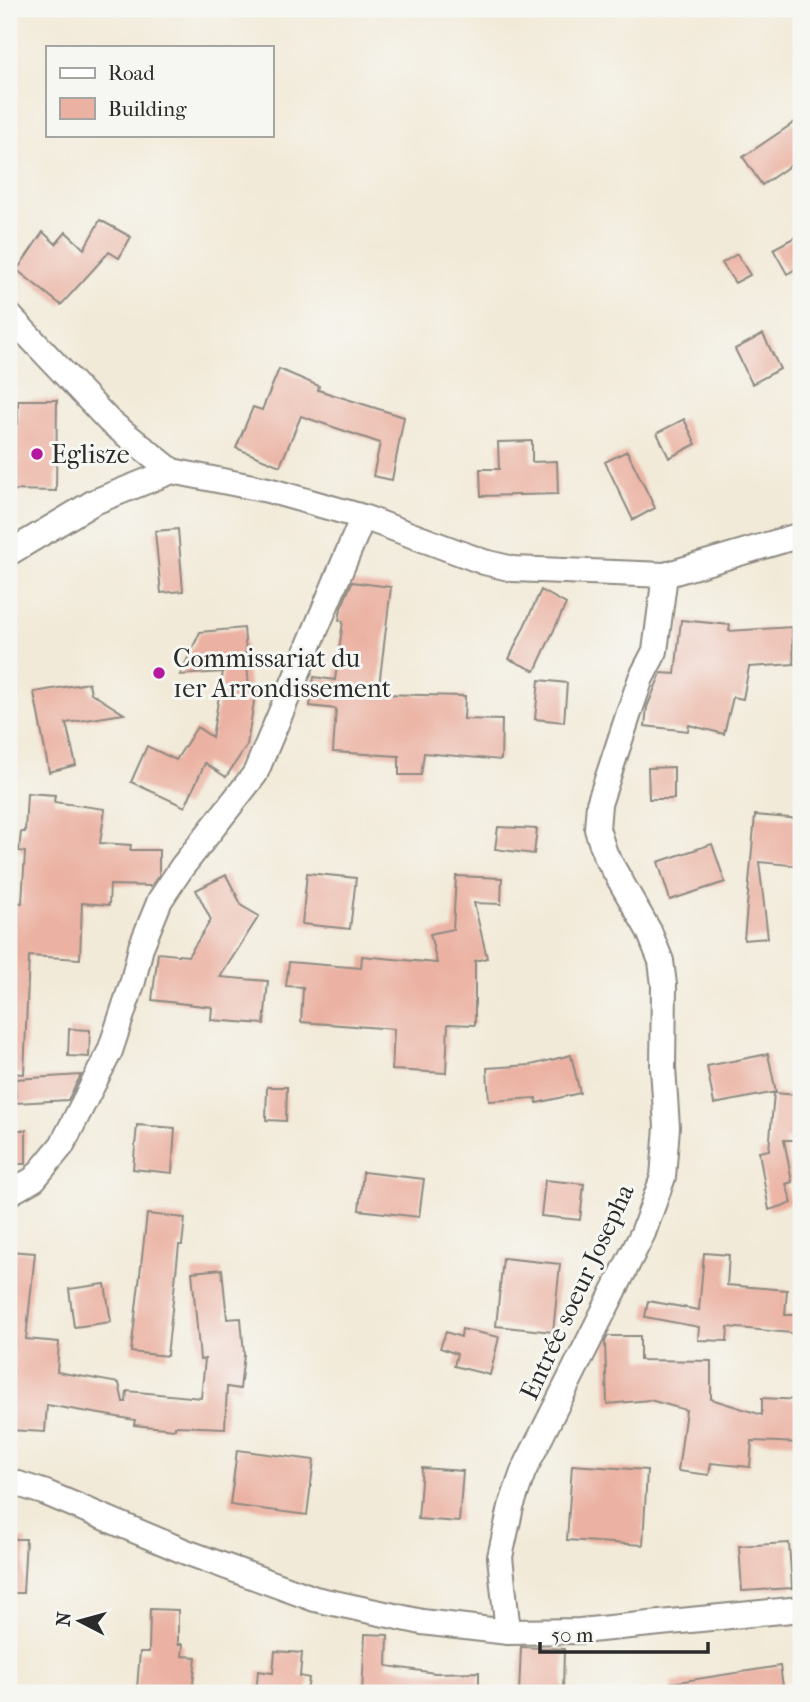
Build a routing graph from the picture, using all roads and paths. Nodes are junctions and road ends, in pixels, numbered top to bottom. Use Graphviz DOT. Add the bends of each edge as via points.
graph roads {
  1 [pos="9,315"];
  2 [pos="172,471"];
  3 [pos="363,517"];
  4 [pos="801,535"];
  5 [pos="9,553"];
  6 [pos="664,575"];
  7 [pos="9,1193"];
  8 [pos="9,1481"];
  9 [pos="801,1609"];
  10 [pos="508,1632"];
  1 -- 2 [label="street" via="109,421"];
  2 -- 3 [label="street" via="268,489"];
  2 -- 5 [label="street" via="94,502"];
  3 -- 6 [label="street" via="513,569"];
  3 -- 7 [label="street" via="255,774 160,900 110,1051 62,1145 34,1179"];
  4 -- 6 [label="street"];
  6 -- 10 [label="street, Entrée soeur Josepha" via="655,651 641,678 599,803 597,829 605,854 661,961 667,1127 663,1177 643,1233 523,1472 510,1507 500,1556"];
  8 -- 10 [label="street" via="315,1599 422,1622"];
  9 -- 10 [label="street" via="646,1626"];
}
